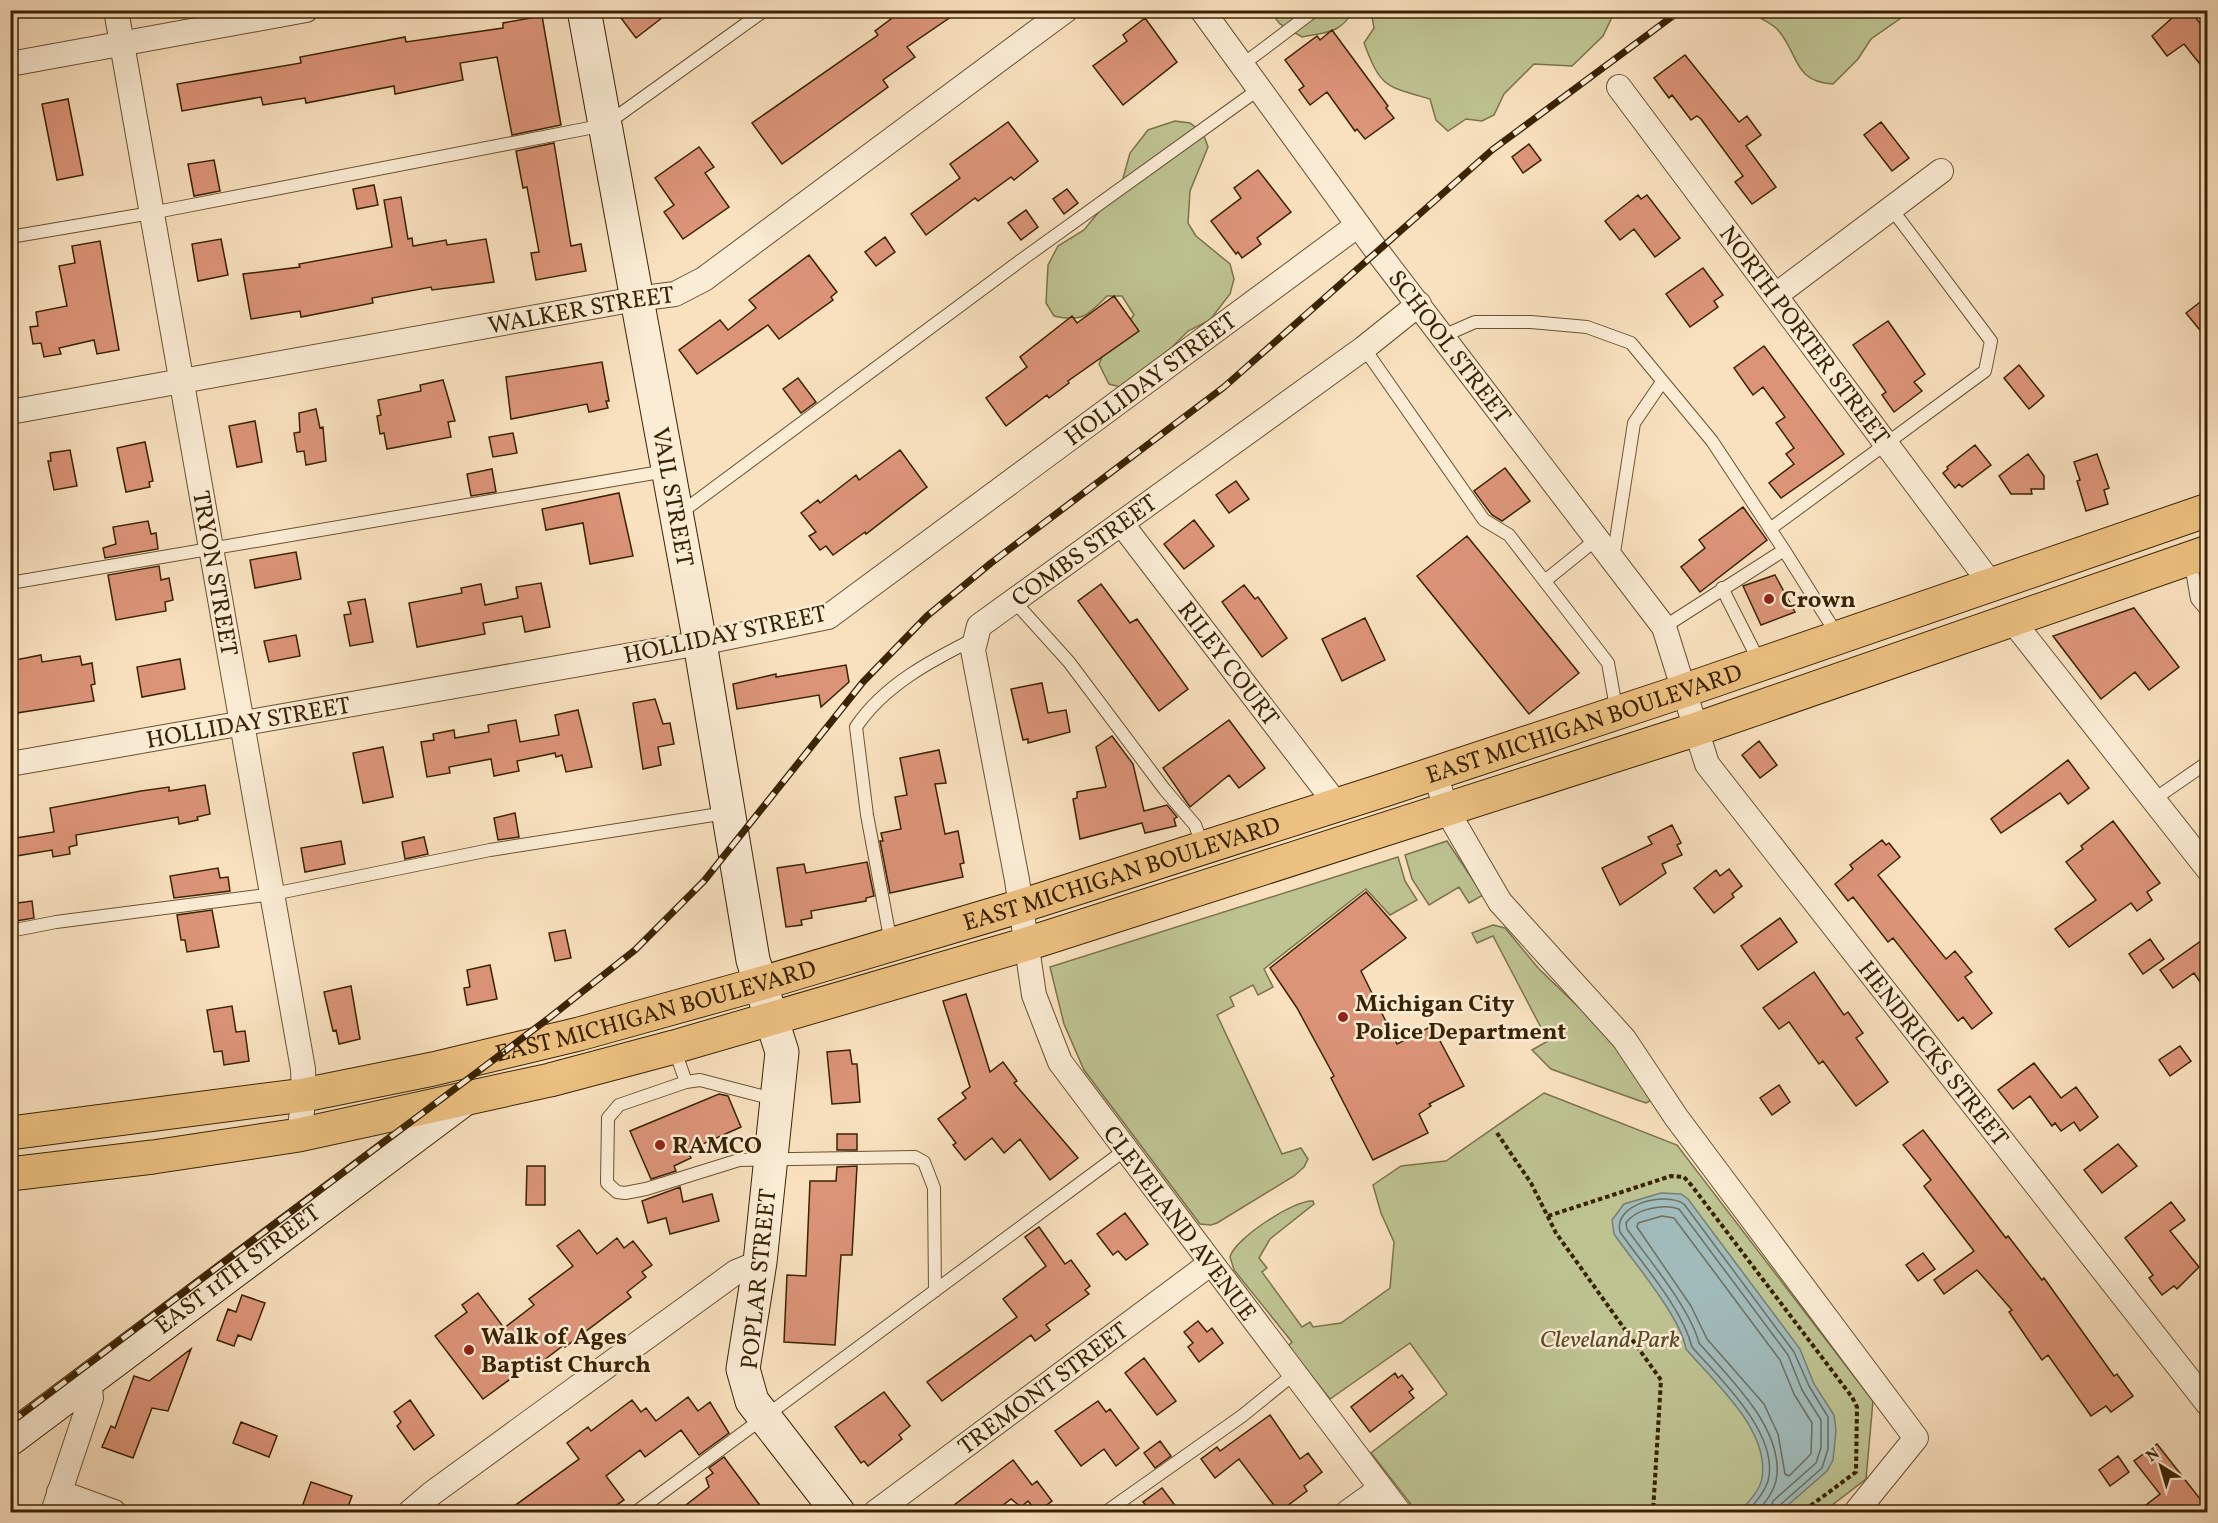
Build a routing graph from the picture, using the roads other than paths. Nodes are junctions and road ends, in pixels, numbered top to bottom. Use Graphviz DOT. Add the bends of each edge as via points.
graph roads {
  1 [pos="116,10"];
  2 [pos="306,10"];
  3 [pos="585,10"];
  4 [pos="765,10"];
  5 [pos="1066,10"];
  6 [pos="1202,10"];
  7 [pos="1315,10"];
  8 [pos="121,44"];
  9 [pos="10,64"];
  10 [pos="1242,65"];
  11 [pos="1619,87"];
  12 [pos="1259,89"];
  13 [pos="605,125"];
  14 [pos="1941,171"];
  15 [pos="1891,208"];
  16 [pos="151,213"];
  17 [pos="1358,225"];
  18 [pos="10,237"];
  19 [pos="1776,295"];
  20 [pos="636,299"];
  21 [pos="1419,304"];
  22 [pos="1443,336"];
  23 [pos="1364,348"];
  24 [pos="181,382"];
  25 [pos="1662,382"];
  26 [pos="10,412"];
  27 [pos="1886,444"];
  28 [pos="668,470"];
  29 [pos="2208,510"];
  30 [pos="676,516"];
  31 [pos="1121,523"];
  32 [pos="1770,530"];
  33 [pos="1598,538"];
  34 [pos="211,548"];
  35 [pos="1784,549"];
  36 [pos="2198,555"];
  37 [pos="1613,559"];
  38 [pos="1546,580"];
  39 [pos="10,583"];
  40 [pos="1991,584"];
  41 [pos="1722,588"];
  42 [pos="1014,601"];
  43 [pos="2208,612"];
  44 [pos="2011,618"];
  45 [pos="1664,627"];
  46 [pos="1839,637"];
  47 [pos="976,638"];
  48 [pos="700,643"];
  49 [pos="1760,664"];
  50 [pos="1683,691"];
  51 [pos="1617,713"];
  52 [pos="243,722"];
  53 [pos="1694,730"];
  54 [pos="2208,762"];
  55 [pos="10,764"];
  56 [pos="1435,773"];
  57 [pos="2153,800"];
  58 [pos="1337,805"];
  59 [pos="1446,809"];
  60 [pos="727,813"];
  61 [pos="1203,846"];
  62 [pos="2208,869"];
  63 [pos="273,894"];
  64 [pos="1021,906"];
  65 [pos="10,932"];
  66 [pos="891,943"];
  67 [pos="1027,944"];
  68 [pos="759,984"];
  69 [pos="772,1018"];
  70 [pos="674,1047"];
  71 [pos="686,1082"];
  72 [pos="304,1095"];
  73 [pos="463,1100"];
  74 [pos="777,1101"];
  75 [pos="10,1133"];
  76 [pos="299,1135"];
  77 [pos="1125,1150"];
  78 [pos="771,1158"];
  79 [pos="10,1174"];
  80 [pos="760,1262"];
  81 [pos="1210,1263"];
  82 [pos="935,1291"];
  83 [pos="1294,1374"];
  84 [pos="89,1381"];
  85 [pos="2208,1404"];
  86 [pos="764,1418"];
  87 [pos="10,1439"];
  88 [pos="1380,1489"];
  89 [pos="56,1502"];
  90 [pos="114,1512"];
  91 [pos="410,1512"];
  92 [pos="636,1512"];
  93 [pos="838,1512"];
  94 [pos="876,1512"];
  95 [pos="1106,1512"];
  96 [pos="1348,1512"];
  97 [pos="1399,1512"];
  98 [pos="1858,1512"];
  1 -- 8 [label="street, TRYON STREET"];
  2 -- 8 [label="street"];
  3 -- 13 [label="street, VAIL STREET"];
  4 -- 13 [label="lane"];
  5 -- 20 [label="street, WALKER STREET" via="704,279 675,294"];
  6 -- 10 [label="street, SCHOOL STREET"];
  7 -- 10 [label="lane"];
  8 -- 9 [label="street"];
  8 -- 16 [label="street, TRYON STREET"];
  10 -- 12 [label="street, SCHOOL STREET"];
  11 -- 19 [label="street, NORTH PORTER STREET"];
  12 -- 17 [label="street, SCHOOL STREET"];
  12 -- 30 [label="lane"];
  13 -- 16 [label="lane"];
  13 -- 20 [label="street, VAIL STREET"];
  14 -- 15 [label="street"];
  15 -- 19 [label="street"];
  15 -- 27 [label="lane" via="1991,341 1985,371"];
  16 -- 18 [label="lane"];
  16 -- 24 [label="street, TRYON STREET"];
  17 -- 21 [label="street, SCHOOL STREET"];
  17 -- 48 [label="street, HOLLIDAY STREET" via="828,617"];
  19 -- 27 [label="street, NORTH PORTER STREET"];
  20 -- 24 [label="street, WALKER STREET"];
  20 -- 28 [label="street, VAIL STREET"];
  21 -- 22 [label="street, SCHOOL STREET"];
  21 -- 23 [label="street, COMBS STREET"];
  22 -- 25 [label="lane" via="1475,322 1587,327 1631,343"];
  22 -- 33 [label="street, SCHOOL STREET"];
  23 -- 31 [label="street, COMBS STREET"];
  23 -- 38 [label="lane" via="1484,520 1509,535"];
  24 -- 26 [label="street, WALKER STREET"];
  24 -- 34 [label="street, TRYON STREET"];
  25 -- 32 [label="lane" via="1712,441"];
  25 -- 37 [label="lane" via="1634,423"];
  27 -- 32 [label="lane"];
  27 -- 40 [label="street, NORTH PORTER STREET"];
  28 -- 30 [label="street, VAIL STREET"];
  28 -- 34 [label="lane"];
  29 -- 40 [label="main road, EAST MICHIGAN BOULEVARD"];
  30 -- 48 [label="street, VAIL STREET"];
  31 -- 42 [label="street, COMBS STREET"];
  31 -- 58 [label="street, RILEY COURT"];
  32 -- 35 [label="lane"];
  33 -- 37 [label="street, SCHOOL STREET"];
  33 -- 38 [label="lane"];
  34 -- 39 [label="lane"];
  34 -- 52 [label="street, TRYON STREET"];
  35 -- 41 [label="lane"];
  35 -- 46 [label="lane"];
  36 -- 43 [label="lane" via="2197,599"];
  36 -- 44 [label="main road, EAST MICHIGAN BOULEVARD"];
  37 -- 45 [label="street, SCHOOL STREET"];
  38 -- 51 [label="lane" via="1608,663"];
  40 -- 46 [label="main road, EAST MICHIGAN BOULEVARD"];
  41 -- 45 [label="lane"];
  41 -- 49 [label="lane"];
  42 -- 47 [label="street, COMBS STREET" via="979,626"];
  42 -- 61 [label="lane" via="1069,662 1194,825"];
  44 -- 53 [label="main road, EAST MICHIGAN BOULEVARD"];
  44 -- 57 [label="street"];
  45 -- 50 [label="street, SCHOOL STREET"];
  46 -- 49 [label="main road, EAST MICHIGAN BOULEVARD"];
  47 -- 64 [label="street" via="973,650"];
  47 -- 66 [label="lane" via="903,680 865,713 856,727 867,814"];
  48 -- 52 [label="street, HOLLIDAY STREET"];
  48 -- 60 [label="street, VAIL STREET"];
  49 -- 50 [label="main road, EAST MICHIGAN BOULEVARD"];
  50 -- 51 [label="main road, EAST MICHIGAN BOULEVARD"];
  50 -- 53 [label="street, HENDRICKS STREET"];
  51 -- 56 [label="main road, EAST MICHIGAN BOULEVARD"];
  52 -- 55 [label="street, HOLLIDAY STREET"];
  52 -- 63 [label="street, TRYON STREET"];
  53 -- 59 [label="main road, EAST MICHIGAN BOULEVARD"];
  53 -- 85 [label="street, HENDRICKS STREET" via="1707,764"];
  54 -- 57 [label="lane"];
  56 -- 58 [label="main road, EAST MICHIGAN BOULEVARD"];
  56 -- 59 [label="street"];
  57 -- 62 [label="street"];
  58 -- 61 [label="main road, EAST MICHIGAN BOULEVARD"];
  59 -- 67 [label="main road, EAST MICHIGAN BOULEVARD"];
  59 -- 98 [label="street" via="1500,902 1624,1039 1676,1117 1916,1438"];
  60 -- 63 [label="lane" via="490,850"];
  60 -- 68 [label="street, VAIL STREET"];
  61 -- 64 [label="main road, EAST MICHIGAN BOULEVARD"];
  63 -- 65 [label="lane" via="56,922"];
  63 -- 72 [label="street, TRYON STREET"];
  64 -- 66 [label="main road, EAST MICHIGAN BOULEVARD"];
  64 -- 67 [label="street, CLEVELAND AVENUE"];
  66 -- 68 [label="main road, EAST MICHIGAN BOULEVARD"];
  67 -- 69 [label="main road, EAST MICHIGAN BOULEVARD"];
  67 -- 77 [label="street, CLEVELAND AVENUE" via="1034,995 1060,1062"];
  68 -- 69 [label="street, POPLAR STREET"];
  68 -- 72 [label="main road, EAST MICHIGAN BOULEVARD" via="579,1034"];
  69 -- 70 [label="main road, EAST MICHIGAN BOULEVARD"];
  69 -- 74 [label="street, POPLAR STREET" via="782,1052"];
  70 -- 71 [label="lane"];
  70 -- 73 [label="main road, EAST MICHIGAN BOULEVARD"];
  71 -- 74 [label="lane" via="700,1080"];
  71 -- 78 [label="lane" via="613,1110 608,1118 607,1183 611,1188 625,1193 646,1190 739,1160"];
  72 -- 75 [label="main road, EAST MICHIGAN BOULEVARD"];
  72 -- 76 [label="street, TRYON STREET"];
  73 -- 76 [label="main road, EAST MICHIGAN BOULEVARD"];
  73 -- 84 [label="street, EAST 11TH STREET"];
  74 -- 78 [label="street, POPLAR STREET"];
  76 -- 79 [label="main road, EAST MICHIGAN BOULEVARD"];
  77 -- 81 [label="street, CLEVELAND AVENUE"];
  77 -- 82 [label="lane"];
  78 -- 80 [label="street, POPLAR STREET"];
  78 -- 82 [label="lane" via="915,1157 924,1162 934,1188"];
  80 -- 86 [label="street, POPLAR STREET" via="743,1369 752,1401"];
  80 -- 91 [label="street" via="736,1272"];
  81 -- 83 [label="street, CLEVELAND AVENUE"];
  81 -- 94 [label="street, TREMONT STREET"];
  82 -- 86 [label="lane"];
  83 -- 88 [label="street, CLEVELAND AVENUE"];
  83 -- 95 [label="lane" via="1242,1416"];
  84 -- 87 [label="street, EAST 11TH STREET"];
  84 -- 89 [label="street" via="91,1398"];
  86 -- 92 [label="lane"];
  86 -- 93 [label="street, POPLAR STREET"];
  88 -- 96 [label="street"];
  88 -- 97 [label="street, CLEVELAND AVENUE"];
  89 -- 90 [label="street"];
}
